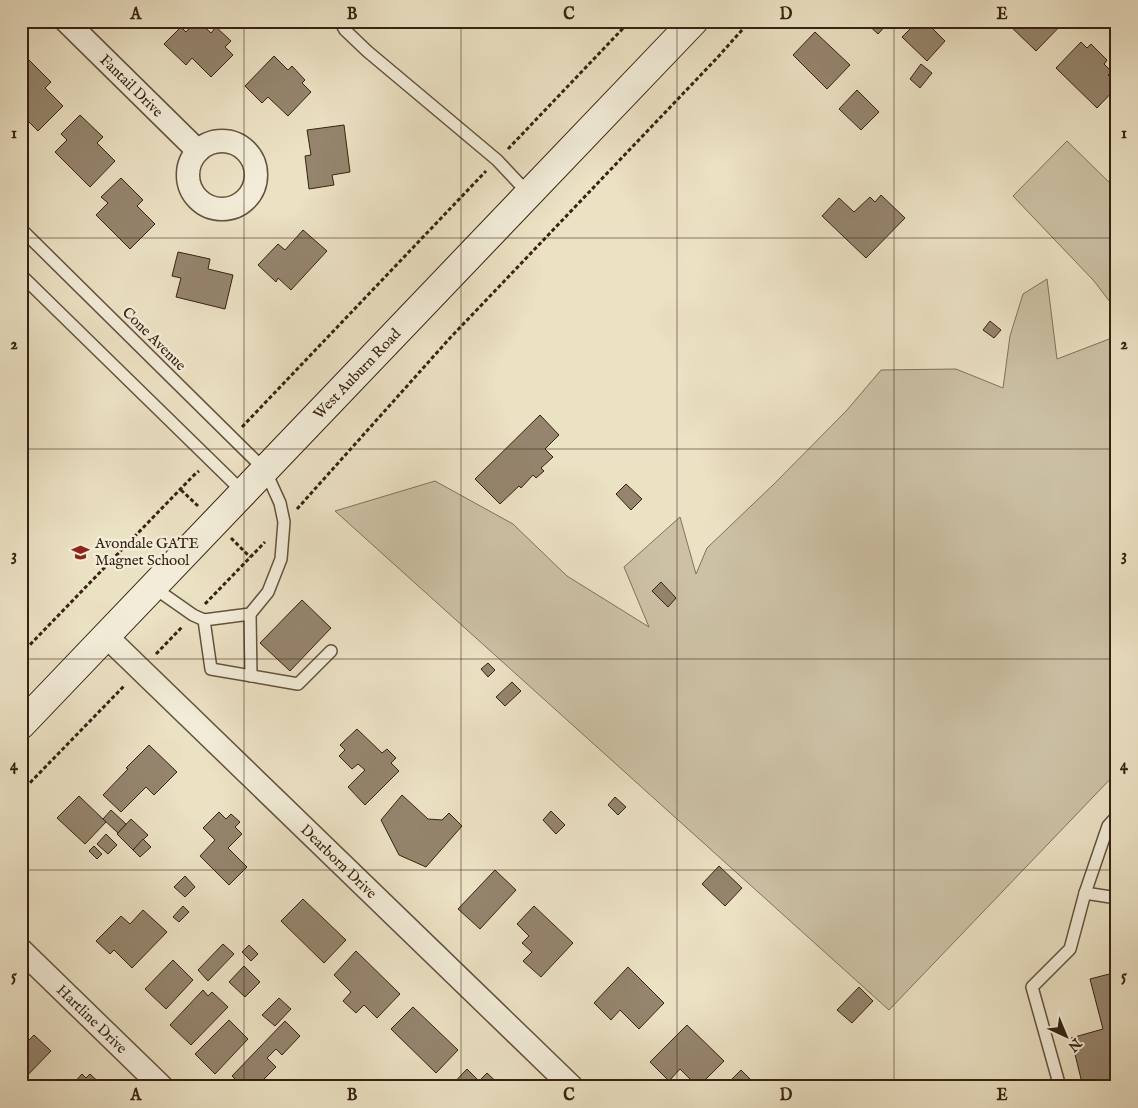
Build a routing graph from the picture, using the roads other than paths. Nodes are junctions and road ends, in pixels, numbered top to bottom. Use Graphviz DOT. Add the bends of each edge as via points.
graph roads {
  1 [pos="66,21"];
  2 [pos="340,21"];
  3 [pos="694,21"];
  4 [pos="198,151"];
  5 [pos="529,194"];
  6 [pos="21,229"];
  7 [pos="21,275"];
  8 [pos="265,470"];
  9 [pos="244,493"];
  10 [pos="153,587"];
  11 [pos="250,614"];
  12 [pos="199,617"];
  13 [pos="106,636"];
  14 [pos="331,651"];
  15 [pos="251,676"];
  16 [pos="21,725"];
  17 [pos="1117,816"];
  18 [pos="1085,893"];
  19 [pos="1117,898"];
  20 [pos="24,957"];
  21 [pos="162,1087"];
  22 [pos="572,1087"];
  23 [pos="1060,1087"];
  1 -- 4 [label="street, Fantail Drive"];
  2 -- 5 [label="lane" via="367,51 497,160"];
  3 -- 5 [label="main road, West Auburn Road"];
  5 -- 8 [label="main road, West Auburn Road"];
  6 -- 8 [label="lane, Cone Avenue"];
  7 -- 9 [label="lane"];
  8 -- 9 [label="main road, West Auburn Road"];
  8 -- 11 [label="lane" via="280,503 284,522 282,559 268,592"];
  9 -- 10 [label="main road, West Auburn Road"];
  10 -- 12 [label="lane"];
  10 -- 13 [label="main road, West Auburn Road"];
  11 -- 12 [label="lane"];
  11 -- 15 [label="lane"];
  12 -- 15 [label="lane" via="211,668"];
  13 -- 16 [label="main road, West Auburn Road"];
  13 -- 22 [label="street, Dearborn Drive"];
  14 -- 15 [label="lane" via="298,684"];
  17 -- 18 [label="lane" via="1108,826"];
  18 -- 19 [label="lane"];
  18 -- 23 [label="lane" via="1070,949 1032,987"];
  20 -- 21 [label="street, Hartline Drive"];
}
